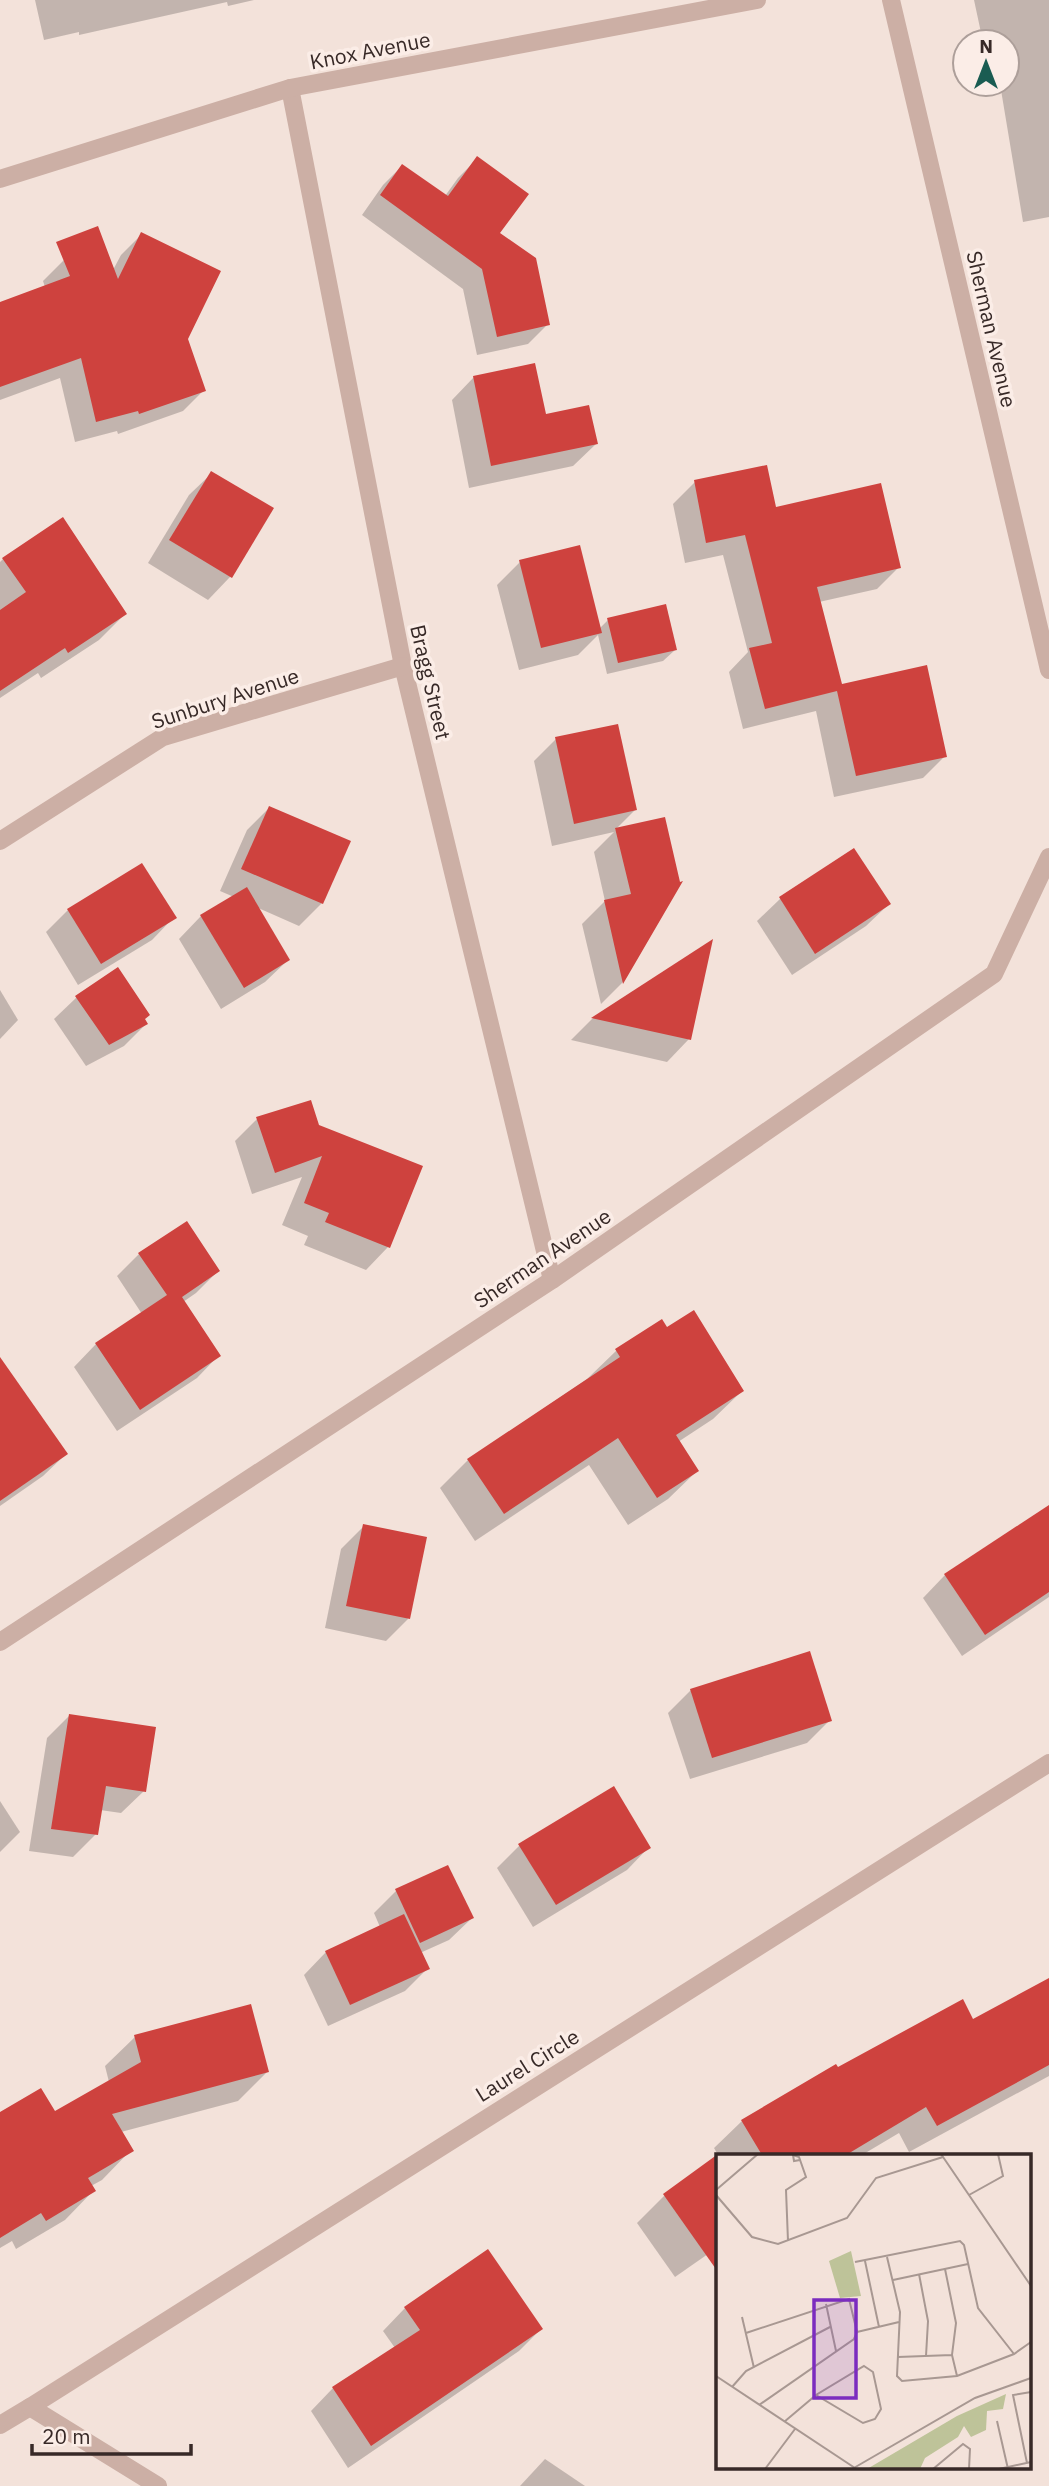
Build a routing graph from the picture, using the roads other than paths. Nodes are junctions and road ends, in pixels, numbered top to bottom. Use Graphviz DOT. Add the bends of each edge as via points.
graph roads {
  1 [pos="757,0"];
  2 [pos="891,0"];
  3 [pos="290,88"];
  4 [pos="0,180"];
  5 [pos="403,666"];
  6 [pos="1049,670"];
  7 [pos="0,841"];
  8 [pos="1049,856"];
  9 [pos="552,1280"];
  10 [pos="0,1642"];
  11 [pos="1049,1763"];
  12 [pos="30,2407"];
  13 [pos="0,2425"];
  14 [pos="158,2486"];
  1 -- 3 [label="street, Knox Avenue"];
  2 -- 6 [label="street, Sherman Avenue"];
  3 -- 4 [label="street, Knox Avenue"];
  3 -- 5 [label="street, Bragg Street"];
  5 -- 7 [label="street, Sunbury Avenue" via="163,737"];
  5 -- 9 [label="street, Bragg Street"];
  8 -- 9 [label="street, Sherman Avenue" via="994,974"];
  9 -- 10 [label="street, Sherman Avenue"];
  11 -- 12 [label="street, Laurel Circle"];
  12 -- 13 [label="street, Laurel Circle"];
  12 -- 14 [label="street"];
}
